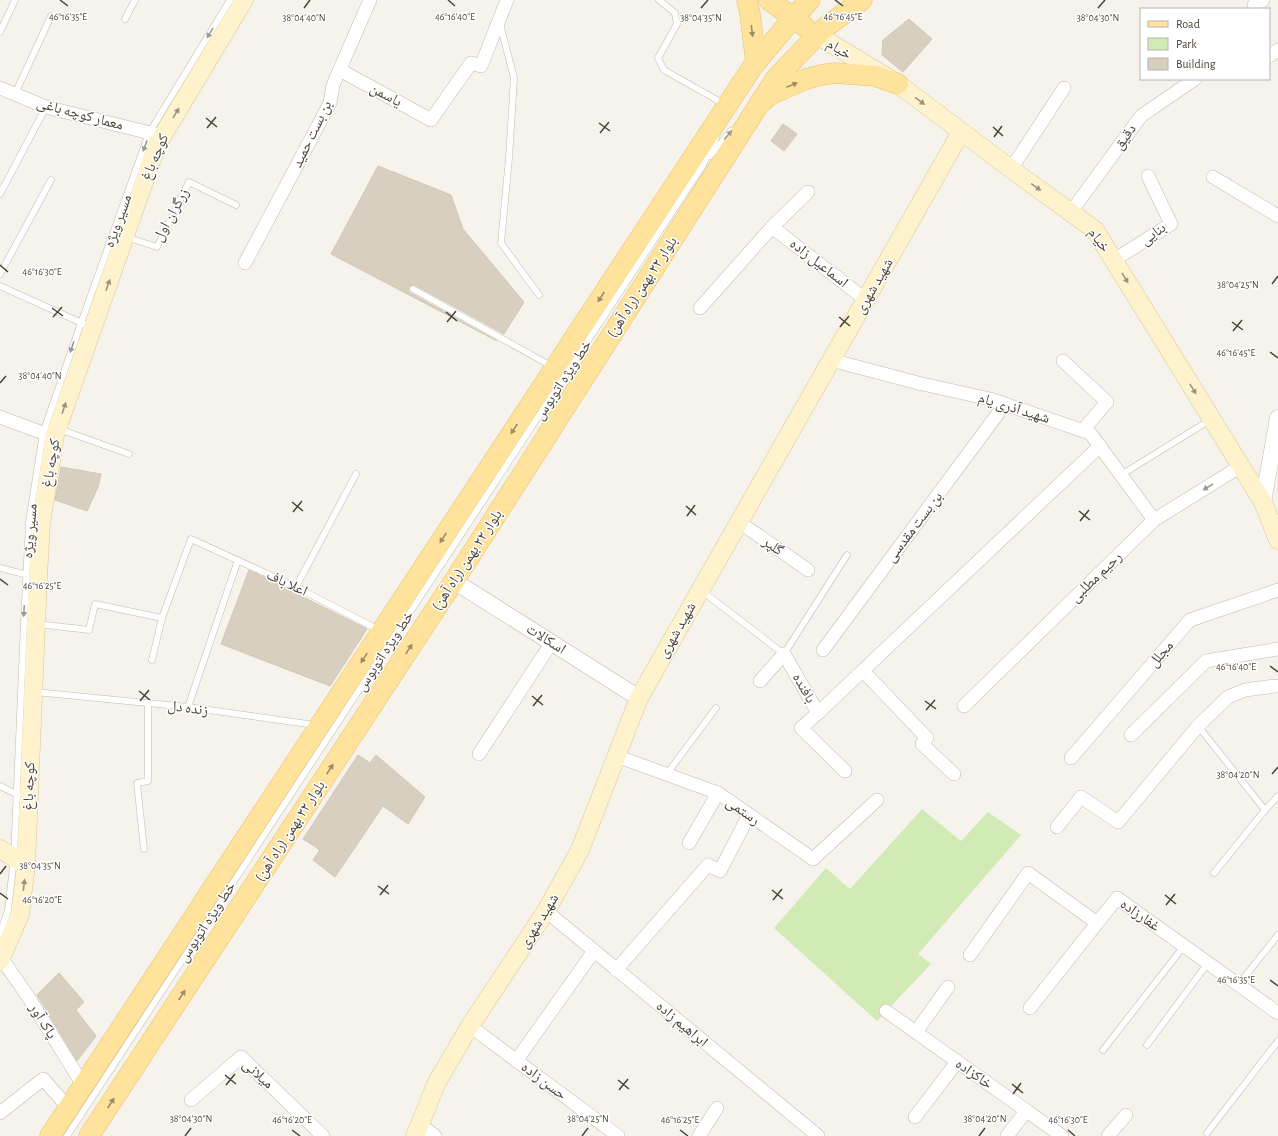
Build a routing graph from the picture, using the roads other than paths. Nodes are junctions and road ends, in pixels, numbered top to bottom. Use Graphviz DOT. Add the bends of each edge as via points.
graph roads {
  1 [pos="15,0"];
  2 [pos="135,0"];
  3 [pos="230,0"];
  4 [pos="244,0"];
  5 [pos="370,0"];
  6 [pos="507,0"];
  7 [pos="659,0"];
  8 [pos="746,0"];
  9 [pos="769,0"];
  10 [pos="862,0"];
  11 [pos="808,1"];
  12 [pos="51,16"];
  13 [pos="793,18"];
  14 [pos="125,19"];
  15 [pos="499,20"];
  16 [pos="824,29"];
  17 [pos="0,32"];
  18 [pos="754,64"];
  19 [pos="340,70"];
  20 [pos="776,78"];
  21 [pos="1194,80"];
  22 [pos="898,84"];
  23 [pos="1064,88"];
  24 [pos="1,91"];
  25 [pos="15,94"];
  26 [pos="759,104"];
  27 [pos="46,107"];
  28 [pos="727,111"];
  29 [pos="742,119"];
  30 [pos="737,125"];
  31 [pos="721,130"];
  32 [pos="961,132"];
  33 [pos="156,134"];
  34 [pos="703,165"];
  35 [pos="1011,169"];
  36 [pos="1148,176"];
  37 [pos="1213,178"];
  38 [pos="51,180"];
  39 [pos="808,192"];
  40 [pos="0,194"];
  41 [pos="236,205"];
  42 [pos="1071,212"];
  43 [pos="1278,216"];
  44 [pos="772,227"];
  45 [pos="125,236"];
  46 [pos="1114,260"];
  47 [pos="245,263"];
  48 [pos="0,274"];
  49 [pos="0,286"];
  50 [pos="413,289"];
  51 [pos="539,294"];
  52 [pos="866,300"];
  53 [pos="700,308"];
  54 [pos="86,325"];
  55 [pos="831,360"];
  56 [pos="1063,361"];
  57 [pos="554,368"];
  58 [pos="1005,404"];
  59 [pos="0,417"];
  60 [pos="1278,418"];
  61 [pos="1212,419"];
  62 [pos="1083,430"];
  63 [pos="52,432"];
  64 [pos="1100,446"];
  65 [pos="129,454"];
  66 [pos="1274,460"];
  67 [pos="1241,466"];
  68 [pos="356,474"];
  69 [pos="1121,475"];
  70 [pos="1263,502"];
  71 [pos="1154,520"];
  72 [pos="739,522"];
  73 [pos="1278,540"];
  74 [pos="847,555"];
  75 [pos="238,560"];
  76 [pos="0,568"];
  77 [pos="808,570"];
  78 [pos="32,576"];
  79 [pos="454,580"];
  80 [pos="296,586"];
  81 [pos="700,590"];
  82 [pos="1278,590"];
  83 [pos="162,618"];
  84 [pos="36,623"];
  85 [pos="381,631"];
  86 [pos="552,642"];
  87 [pos="1278,649"];
  88 [pos="823,650"];
  89 [pos="784,654"];
  90 [pos="152,660"];
  91 [pos="862,671"];
  92 [pos="760,681"];
  93 [pos="1275,686"];
  94 [pos="33,692"];
  95 [pos="638,698"];
  96 [pos="148,703"];
  97 [pos="964,706"];
  98 [pos="188,707"];
  99 [pos="716,708"];
  100 [pos="818,713"];
  101 [pos="319,726"];
  102 [pos="1198,726"];
  103 [pos="1131,735"];
  104 [pos="479,754"];
  105 [pos="616,756"];
  106 [pos="1071,758"];
  107 [pos="845,771"];
  108 [pos="954,774"];
  109 [pos="666,775"];
  110 [pos="0,786"];
  111 [pos="718,793"];
  112 [pos="1278,796"];
  113 [pos="23,797"];
  114 [pos="878,800"];
  115 [pos="1265,810"];
  116 [pos="749,815"];
  117 [pos="1057,827"];
  118 [pos="688,843"];
  119 [pos="144,849"];
  120 [pos="13,858"];
  121 [pos="1214,873"];
  122 [pos="546,912"];
  123 [pos="1097,923"];
  124 [pos="2,935"];
  125 [pos="1278,935"];
  126 [pos="1184,946"];
  127 [pos="594,951"];
  128 [pos="970,954"];
  129 [pos="1,960"];
  130 [pos="1208,963"];
  131 [pos="616,970"];
  132 [pos="1238,985"];
  133 [pos="948,987"];
  134 [pos="1030,1008"];
  135 [pos="886,1011"];
  136 [pos="1278,1013"];
  137 [pos="470,1026"];
  138 [pos="916,1032"];
  139 [pos="1278,1041"];
  140 [pos="1147,1045"];
  141 [pos="1103,1050"];
  142 [pos="516,1060"];
  143 [pos="957,1062"];
  144 [pos="83,1085"];
  145 [pos="191,1100"];
  146 [pos="68,1107"];
  147 [pos="717,1108"];
  148 [pos="1026,1111"];
  149 [pos="0,1113"];
  150 [pos="1126,1115"];
  151 [pos="915,1117"];
  152 [pos="418,1130"];
  153 [pos="1207,1133"];
  154 [pos="50,1136"];
  155 [pos="67,1136"];
  156 [pos="89,1136"];
  157 [pos="323,1136"];
  158 [pos="435,1136"];
  159 [pos="618,1136"];
  160 [pos="699,1136"];
  161 [pos="818,1136"];
  162 [pos="1007,1136"];
  163 [pos="1062,1136"];
  164 [pos="1108,1136"];
  1 -- 17 [label="lane"];
  2 -- 14 [label="lane"];
  3 -- 33 [label="lane, مسیر ویژه, one-way"];
  33 -- 4 [label="main road, کوچه باغ, one-way"];
  5 -- 19 [label="street, بن بست حمید"];
  6 -- 15 [label="street"];
  7 -- 28 [label="lane" via="674,13 677,24 658,58 664,70"];
  8 -- 18 [label="main road, one-way" via="750,14"];
  9 -- 13 [label="main road"];
  10 -- 16 [label="main road, بلوار ۲۲ بهمن (راه آهن)"];
  11 -- 13 [label="main road, بلوار ۲۲ بهمن (راه آهن)"];
  11 -- 16 [label="main road"];
  12 -- 25 [label="lane"];
  13 -- 16 [label="main road"];
  13 -- 18 [label="main road, بلوار ۲۲ بهمن (راه آهن)"];
  15 -- 19 [label="street, یاسمن" via="481,66 471,63 431,120"];
  15 -- 51 [label="lane" via="514,78 501,242"];
  16 -- 20 [label="main road, بلوار ۲۲ بهمن (راه آهن)"];
  16 -- 22 [label="main road, خیام"];
  18 -- 28 [label="main road, بلوار ۲۲ بهمن (راه آهن)"];
  19 -- 47 [label="street, بن بست حمید" via="333,85 330,103"];
  20 -- 26 [label="main road, بلوار ۲۲ بهمن (راه آهن)"];
  20 -- 29 [label="lane"];
  21 -- 42 [label="street, دقیق" via="1141,116"];
  26 -- 22 [label="main road, one-way" via="770,95 821,75 835,73 875,76"];
  22 -- 32 [label="main road, خیام, one-way"];
  23 -- 35 [label="street"];
  24 -- 25 [label="street, معمار کوچه باغی"];
  25 -- 27 [label="street, معمار کوچه باغی"];
  26 -- 79 [label="main road, بلوار ۲۲ بهمن (راه آهن)"];
  27 -- 33 [label="street, معمار کوچه باغی"];
  27 -- 40 [label="lane"];
  28 -- 57 [label="main road, بلوار ۲۲ بهمن (راه آهن), one-way"];
  34 -- 30 [label="lane, one-way"];
  31 -- 34 [label="lane"];
  32 -- 35 [label="main road, خیام"];
  32 -- 52 [label="main road, شهید شهری"];
  33 -- 45 [label="main road, کوچه باغ" via="157,145"];
  33 -- 54 [label="lane, مسیر ویژه, one-way"];
  34 -- 155 [label="lane, خط ویژه اتوبوس"];
  35 -- 42 [label="main road, خیام, one-way"];
  36 -- 46 [label="street, بنایی" via="1171,224"];
  37 -- 43 [label="street"];
  38 -- 48 [label="lane"];
  39 -- 44 [label="street"];
  41 -- 45 [label="lane, زرگران اول" via="189,182 157,247"];
  42 -- 46 [label="main road, خیام" via="1095,230"];
  44 -- 52 [label="street, اسماعیل زاده"];
  44 -- 53 [label="street"];
  54 -- 45 [label="main road, کوچه باغ, one-way"];
  46 -- 61 [label="main road, خیام, one-way"];
  49 -- 54 [label="lane"];
  50 -- 57 [label="lane"];
  52 -- 55 [label="main road, شهید شهری"];
  54 -- 63 [label="main road, کوچه باغ"];
  55 -- 58 [label="street, شهید آذری یام"];
  55 -- 72 [label="main road, شهید شهری"];
  56 -- 62 [label="street" via="1107,402"];
  57 -- 85 [label="main road, بلوار ۲۲ بهمن (راه آهن), one-way"];
  58 -- 62 [label="street, شهید آذری یام"];
  58 -- 88 [label="street, بن بست مقدسی"];
  59 -- 63 [label="street"];
  60 -- 66 [label="street"];
  61 -- 67 [label="main road, خیام"];
  61 -- 69 [label="lane"];
  62 -- 64 [label="street, شهید آذری یام" via="1090,433"];
  63 -- 65 [label="lane"];
  63 -- 78 [label="main road, کوچه باغ"];
  64 -- 69 [label="street, شهید آذری یام"];
  64 -- 91 [label="street"];
  66 -- 70 [label="street"];
  67 -- 70 [label="main road, خیام"];
  67 -- 71 [label="street, رحیم مطلبی, one-way"];
  68 -- 80 [label="lane"];
  69 -- 71 [label="street, شهید آذری یام"];
  70 -- 73 [label="main road, خیام"];
  71 -- 97 [label="street, رحیم مطلبی"];
  72 -- 77 [label="street, گلپر"];
  72 -- 81 [label="main road, شهید شهری"];
  74 -- 89 [label="lane, بافنده"];
  75 -- 80 [label="lane, اعلا باف"];
  75 -- 83 [label="lane, اعلا باف" via="191,539"];
  75 -- 98 [label="lane"];
  76 -- 78 [label="lane"];
  78 -- 84 [label="main road, کوچه باغ"];
  78 -- 113 [label="lane, مسیر ویژه, one-way"];
  79 -- 86 [label="street, اسکالات"];
  156 -- 79 [label="main road, بلوار ۲۲ بهمن (راه آهن), one-way"];
  80 -- 85 [label="lane, اعلا باف"];
  81 -- 89 [label="lane, بافنده"];
  81 -- 95 [label="main road, شهید شهری"];
  82 -- 106 [label="street, مجلل" via="1190,620"];
  83 -- 84 [label="lane" via="95,604 89,630"];
  83 -- 90 [label="lane"];
  84 -- 94 [label="main road, کوچه باغ"];
  85 -- 101 [label="main road, بلوار ۲۲ بهمن (راه آهن), one-way"];
  86 -- 95 [label="street, اسکالات"];
  86 -- 104 [label="street"];
  87 -- 103 [label="street" via="1206,661"];
  89 -- 92 [label="street, بافنده"];
  89 -- 100 [label="street, بافنده"];
  91 -- 100 [label="street"];
  91 -- 108 [label="street" via="927,738 922,744"];
  93 -- 102 [label="street" via="1244,690 1228,697"];
  94 -- 96 [label="lane, زنده دل"];
  94 -- 113 [label="main road, کوچه باغ"];
  95 -- 105 [label="main road, شهید شهری"];
  96 -- 98 [label="lane, زنده دل"];
  96 -- 119 [label="lane" via="148,781 138,783"];
  98 -- 101 [label="lane, زنده دل"];
  99 -- 109 [label="lane"];
  100 -- 107 [label="street, بافنده" via="801,728"];
  101 -- 144 [label="main road, بلوار ۲۲ بهمن (راه آهن)"];
  102 -- 115 [label="lane"];
  102 -- 117 [label="street" via="1118,822 1081,797"];
  105 -- 109 [label="street, رستمی"];
  105 -- 122 [label="main road, شهید شهری" via="580,850"];
  109 -- 111 [label="street, رستمی"];
  110 -- 113 [label="lane"];
  111 -- 116 [label="street, رستمی"];
  111 -- 118 [label="street"];
  112 -- 115 [label="lane"];
  113 -- 120 [label="main road, کوچه باغ"];
  114 -- 116 [label="street, رستمی" via="813,859"];
  115 -- 121 [label="lane"];
  116 -- 131 [label="street" via="720,871 708,865"];
  120 -- 124 [label="main road, کوچه باغ" via="20,914"];
  122 -- 127 [label="street, ابراهیم زاده"];
  122 -- 137 [label="main road, شهید شهری"];
  123 -- 126 [label="street, غفارزاده" via="1117,898"];
  123 -- 128 [label="street" via="1028,873"];
  123 -- 134 [label="street, غفارزاده"];
  124 -- 129 [label="main road, کوچه باغ"];
  125 -- 132 [label="lane"];
  126 -- 130 [label="street, غفارزاده"];
  126 -- 141 [label="lane"];
  127 -- 131 [label="street, ابراهیم زاده"];
  127 -- 142 [label="street"];
  129 -- 144 [label="street, پاک آور" via="29,998"];
  130 -- 132 [label="street, غفارزاده"];
  130 -- 140 [label="lane"];
  131 -- 161 [label="street, ابراهیم زاده"];
  132 -- 136 [label="street, غفارزاده"];
  133 -- 138 [label="street"];
  135 -- 138 [label="street, خاکزاده"];
  137 -- 142 [label="street, حسن زاده"];
  137 -- 152 [label="main road, شهید شهری" via="437,1082"];
  138 -- 143 [label="street, خاکزاده"];
  139 -- 153 [label="lane"];
  142 -- 159 [label="street, حسن زاده"];
  143 -- 148 [label="street, خاکزاده"];
  143 -- 151 [label="street"];
  144 -- 146 [label="main road, بلوار ۲۲ بهمن (راه آهن)"];
  145 -- 157 [label="street, میلانی" via="241,1057"];
  146 -- 149 [label="street" via="43,1078"];
  146 -- 154 [label="main road, بلوار ۲۲ بهمن (راه آهن)"];
  147 -- 160 [label="street"];
  148 -- 162 [label="street"];
  148 -- 163 [label="street, خاکزاده"];
  150 -- 164 [label="street"];
  152 -- 158 [label="street"];
}
